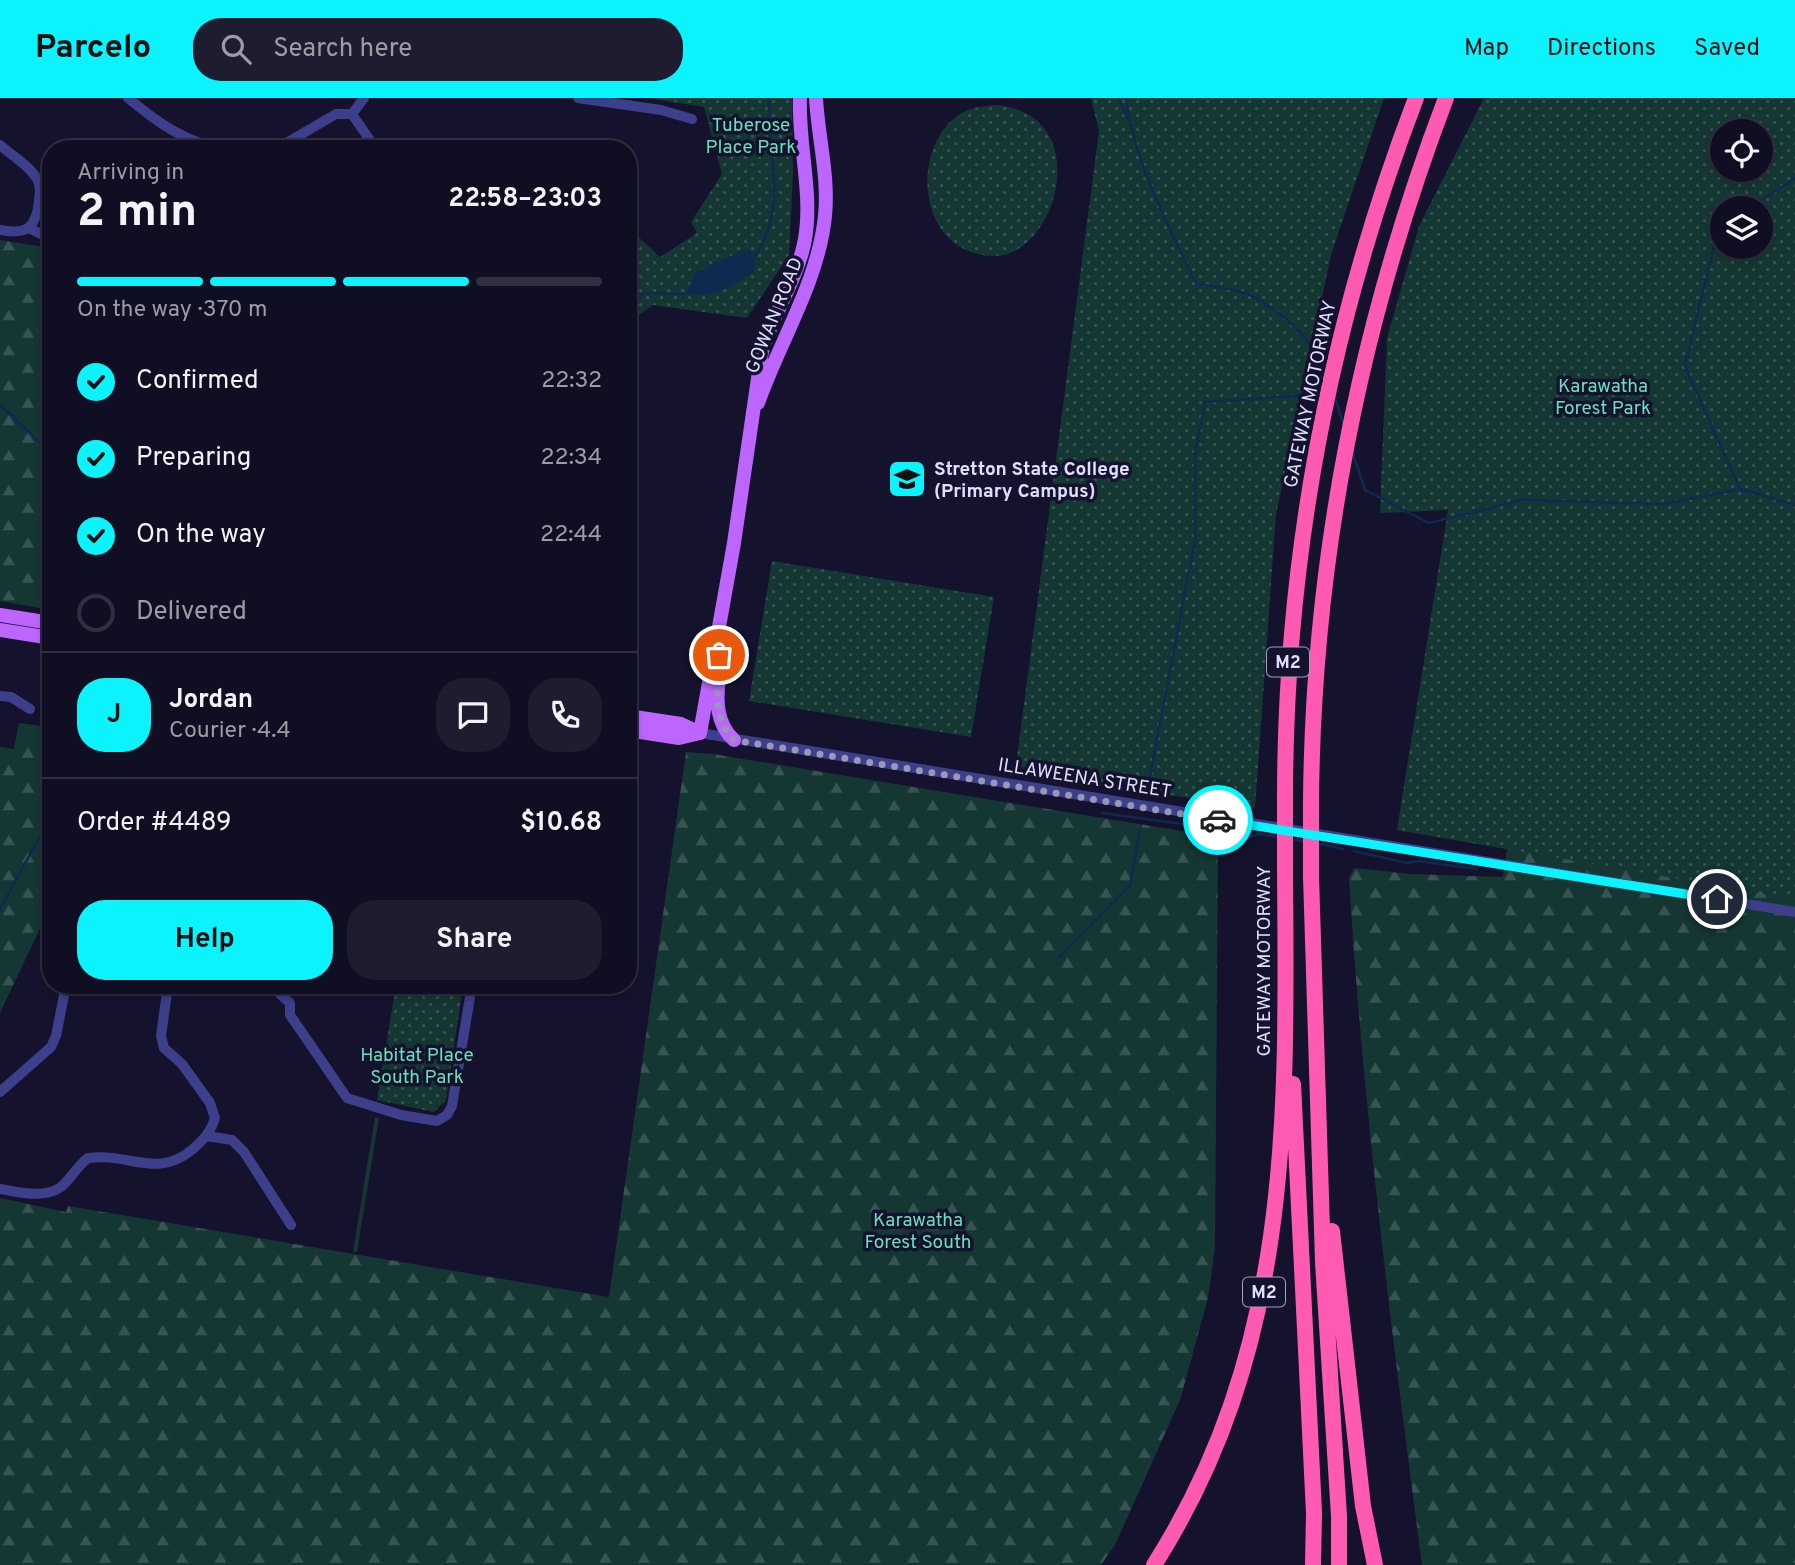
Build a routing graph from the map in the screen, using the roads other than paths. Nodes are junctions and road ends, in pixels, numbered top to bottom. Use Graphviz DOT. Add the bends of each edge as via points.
graph roads {
  1 [pos="128,98"];
  2 [pos="364,98"];
  3 [pos="578,98"];
  4 [pos="800,98"];
  5 [pos="816,98"];
  6 [pos="1416,98"];
  7 [pos="1446,98"];
  8 [pos="352,114"];
  9 [pos="692,119"];
  10 [pos="189,140"];
  11 [pos="291,140"];
  12 [pos="370,140"];
  13 [pos="0,145"];
  14 [pos="31,229"];
  15 [pos="0,230"];
  16 [pos="42,234"];
  17 [pos="752,421"];
  18 [pos="0,615"];
  19 [pos="42,622"];
  20 [pos="0,630"];
  21 [pos="42,637"];
  22 [pos="718,639"];
  23 [pos="0,696"];
  24 [pos="30,709"];
  25 [pos="637,717"];
  26 [pos="637,731"];
  27 [pos="700,733"];
  28 [pos="734,740"];
  29 [pos="1795,912"];
  30 [pos="64,994"];
  31 [pos="167,994"];
  32 [pos="280,994"];
  33 [pos="471,994"];
  34 [pos="1286,998"];
  35 [pos="0,1092"];
  36 [pos="1321,1115"];
  37 [pos="207,1136"];
  38 [pos="0,1189"];
  39 [pos="291,1225"];
  40 [pos="1154,1565"];
  41 [pos="1313,1565"];
  42 [pos="1339,1565"];
  43 [pos="1375,1565"];
  1 -- 10 [label="street" via="165,129"];
  2 -- 8 [label="street"];
  3 -- 9 [label="street"];
  4 -- 17 [label="main road, GOWAN ROAD" via="805,239 762,351"];
  5 -- 17 [label="main road, GOWAN ROAD" via="825,213 819,249 798,313 778,351"];
  6 -- 34 [label="highway, GATEWAY MOTORWAY / M2, bridge" via="1349,300 1303,528 1289,647"];
  7 -- 36 [label="highway, M2, bridge" via="1376,308 1347,434 1331,532 1316,662 1311,801"];
  8 -- 11 [label="street" via="336,114"];
  8 -- 12 [label="street"];
  13 -- 14 [label="street" via="39,181 37,219"];
  14 -- 15 [label="street" via="19,233"];
  14 -- 16 [label="street"];
  17 -- 22 [label="main road, GOWAN ROAD"];
  18 -- 19 [label="main road"];
  20 -- 21 [label="main road"];
  22 -- 27 [label="main road, GOWAN ROAD"];
  22 -- 28 [label="main road" via="717,703 724,727"];
  23 -- 24 [label="street"];
  25 -- 27 [label="main road, ILLAWEENA STREET" via="681,724"];
  26 -- 27 [label="main road, ILLAWEENA STREET" via="679,738"];
  27 -- 28 [label="street, ILLAWEENA STREET"];
  28 -- 29 [label="street, ILLAWEENA STREET"];
  30 -- 35 [label="street" via="51,1047"];
  31 -- 37 [label="street" via="161,1037 164,1048 210,1103 215,1118"];
  32 -- 33 [label="street" via="347,1098 437,1121 452,1106"];
  34 -- 40 [label="highway, GATEWAY MOTORWAY / M2" via="1276,1213 1260,1310 1219,1441"];
  34 -- 41 [label="highway" via="1291,1019"];
  36 -- 42 [label="highway, M2" via="1323,1262"];
  36 -- 43 [label="highway" via="1363,1506"];
  37 -- 38 [label="street" via="179,1161 164,1166 104,1156 88,1158 62,1186 50,1192"];
  37 -- 39 [label="street" via="232,1140 244,1152"];
}
